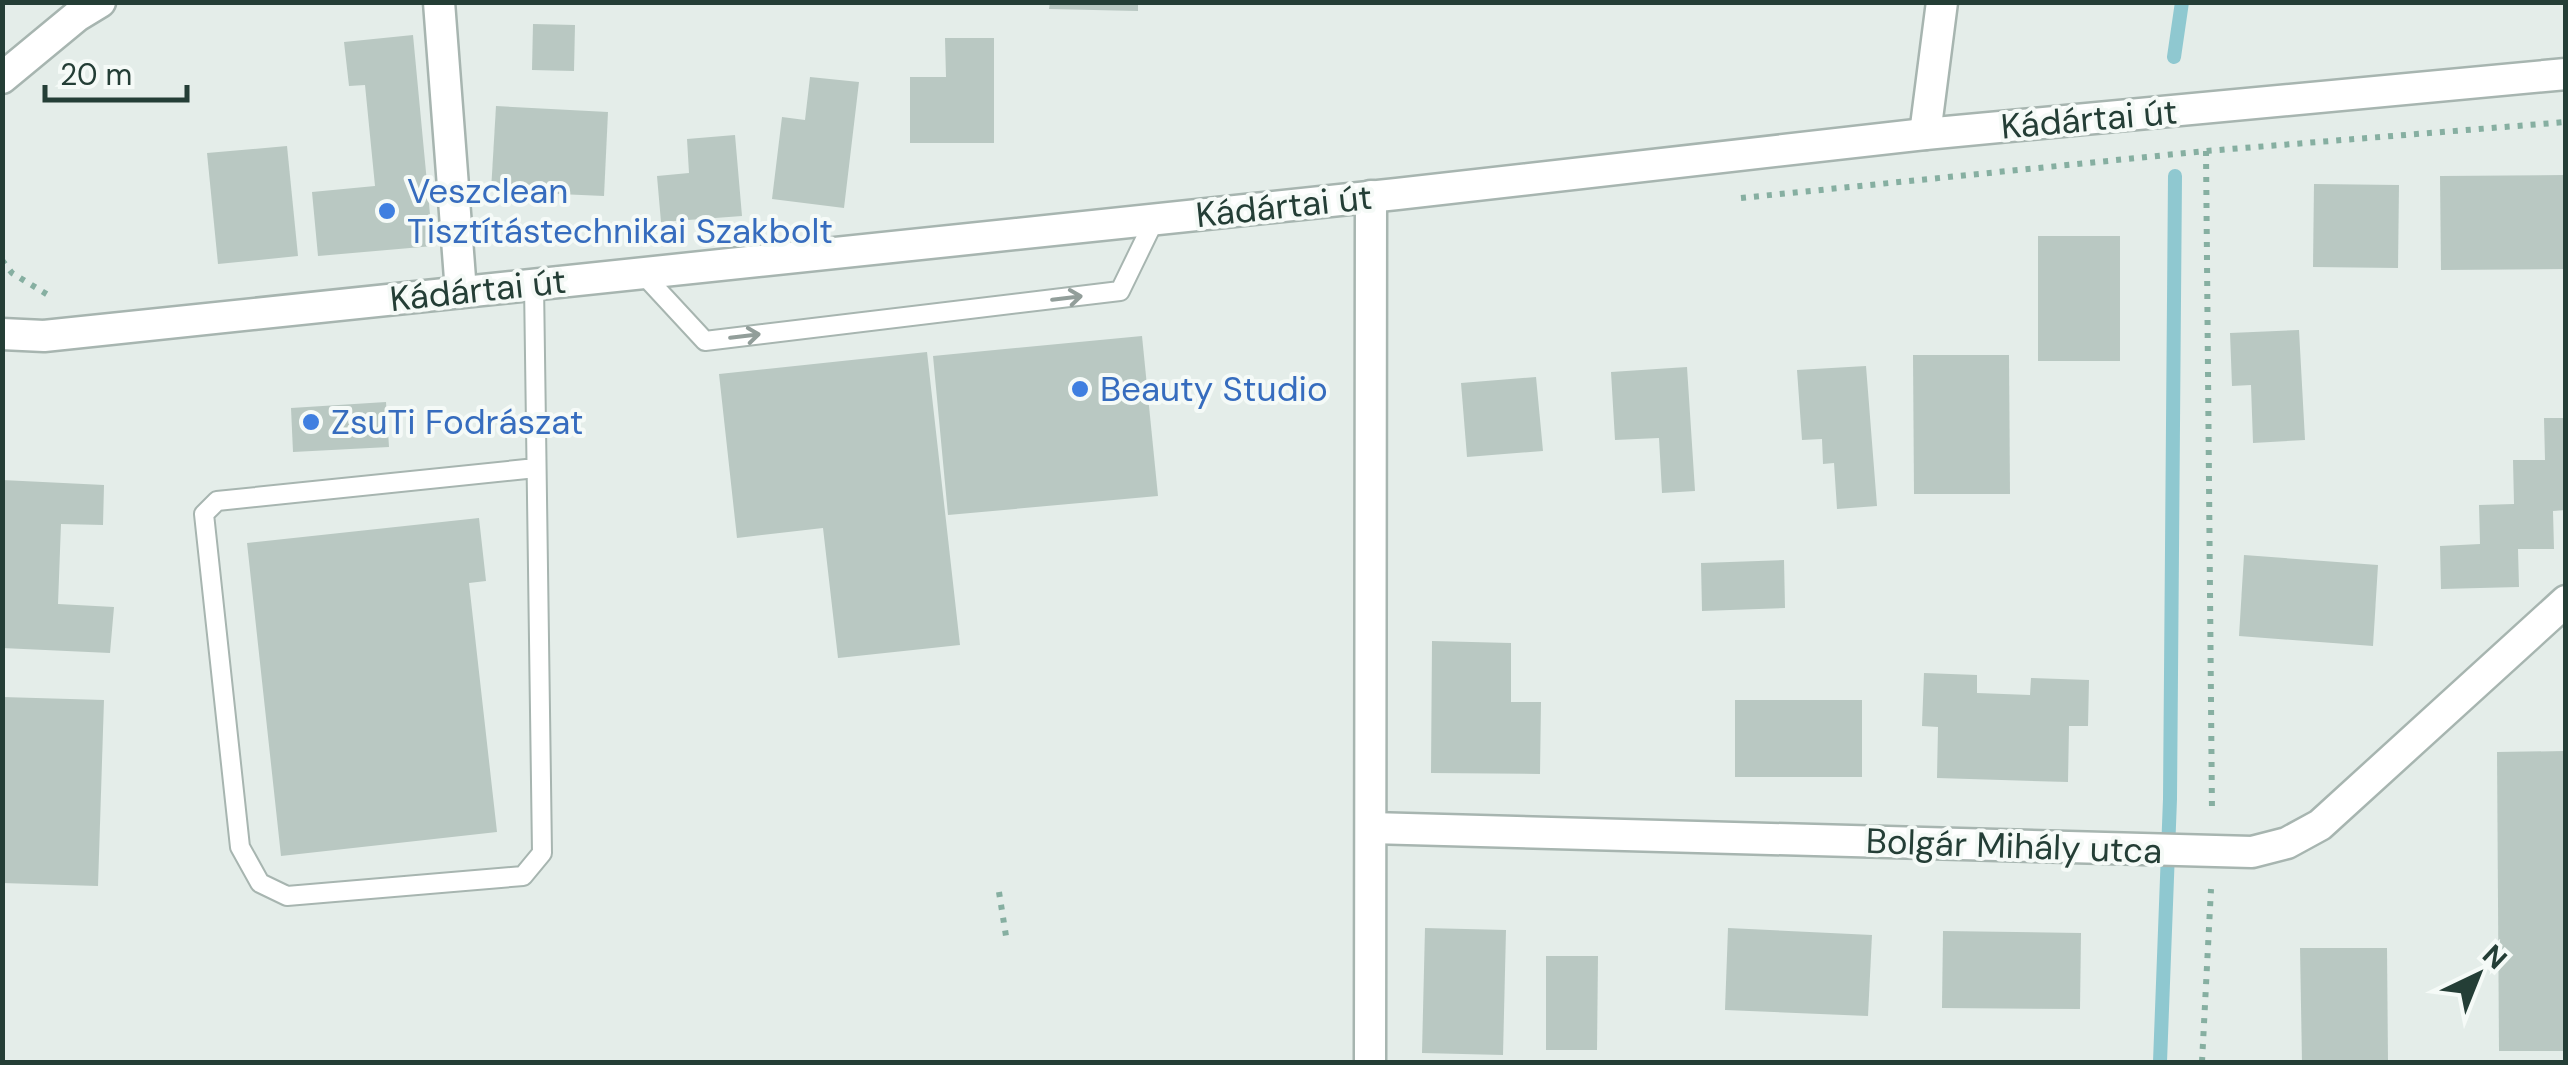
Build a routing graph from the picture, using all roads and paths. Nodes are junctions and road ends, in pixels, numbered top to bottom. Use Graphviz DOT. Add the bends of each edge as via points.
graph roads {
  1 [pos="100,2"];
  2 [pos="438,2"];
  3 [pos="1942,2"];
  4 [pos="2566,74"];
  5 [pos="2,78"];
  6 [pos="1924,134"];
  7 [pos="2206,151"];
  8 [pos="1371,196"];
  9 [pos="1155,219"];
  10 [pos="642,273"];
  11 [pos="534,284"];
  12 [pos="460,292"];
  13 [pos="2,334"];
  14 [pos="536,468"];
  15 [pos="2566,602"];
  16 [pos="1372,828"];
  17 [pos="2204,851"];
  18 [pos="999,892"];
  19 [pos="1006,936"];
  20 [pos="1370,1062"];
  21 [pos="2202,1062"];
  1 -- 5 [label="street"];
  2 -- 12 [label="street"];
  3 -- 6 [label="street"];
  4 -- 6 [label="street, Kádártai út"];
  6 -- 8 [label="street, Kádártai út"];
  7 -- 17 [label="path"];
  8 -- 9 [label="street, Kádártai út"];
  8 -- 16 [label="street"];
  9 -- 10 [label="street, Kádártai út"];
  10 -- 9 [label="lane, one-way" via="704,340 1120,291"];
  10 -- 11 [label="street, Kádártai út"];
  11 -- 12 [label="street, Kádártai út"];
  11 -- 14 [label="lane"];
  12 -- 13 [label="street, Kádártai út" via="44,336"];
  14 -- 14 [label="lane" via="218,501 204,514 240,847 260,883 286,896 523,876 542,853"];
  15 -- 17 [label="street, Bolgár Mihály utca" via="2320,825 2252,852"];
  16 -- 17 [label="street, Bolgár Mihály utca"];
  16 -- 20 [label="street"];
  17 -- 21 [label="path"];
  18 -- 19 [label="path"];
}
